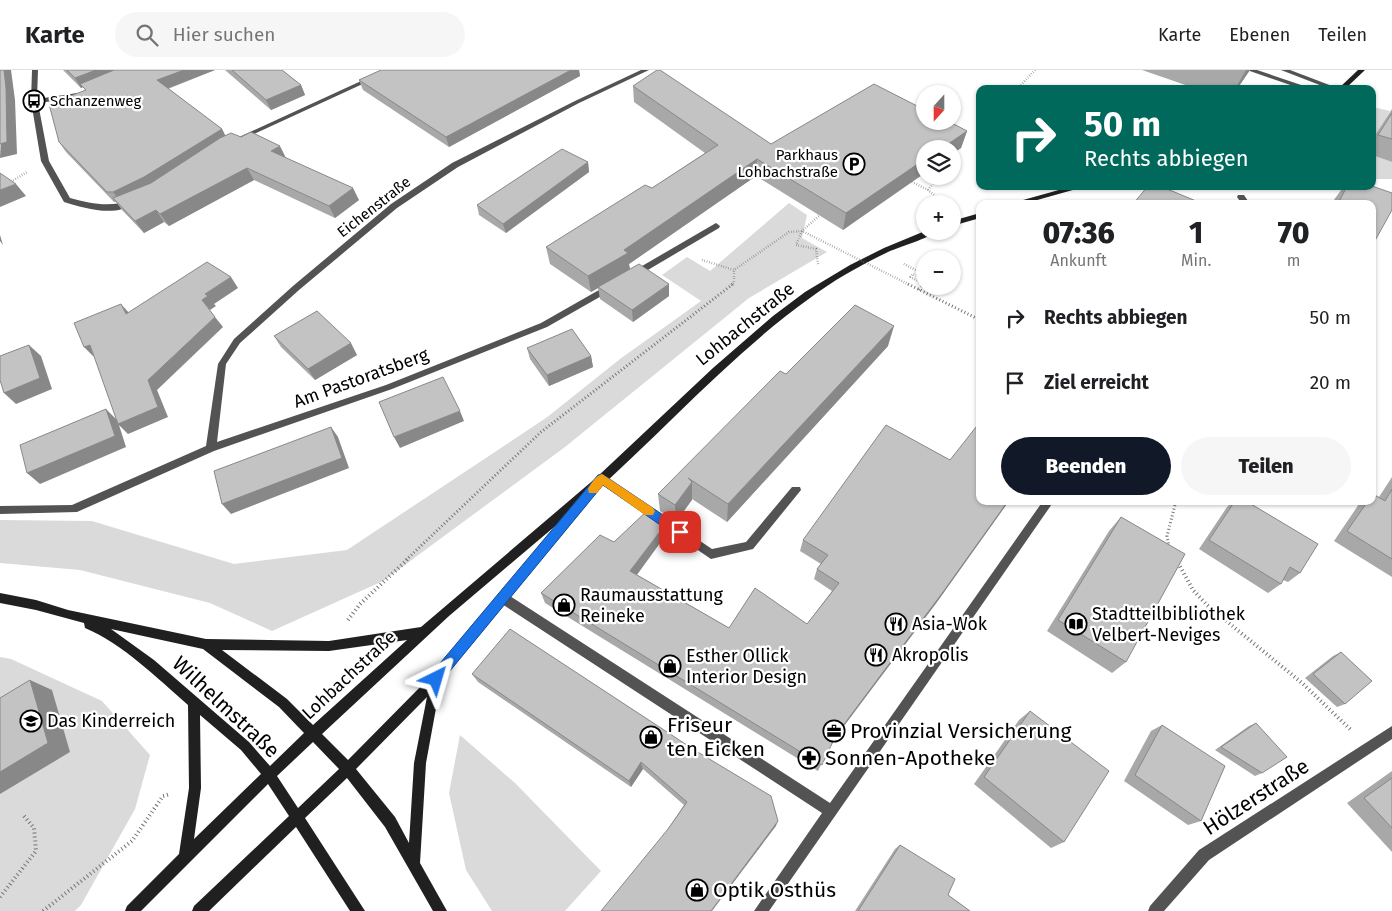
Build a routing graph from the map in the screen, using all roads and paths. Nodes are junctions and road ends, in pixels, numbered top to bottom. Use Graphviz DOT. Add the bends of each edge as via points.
graph roads {
  1 [pos="35,70"];
  2 [pos="390,70"];
  3 [pos="646,70"];
  4 [pos="1035,70"];
  5 [pos="1250,70"];
  6 [pos="1284,70"];
  7 [pos="1362,70"];
  8 [pos="1021,85"];
  9 [pos="1297,85"];
  10 [pos="1327,85"];
  11 [pos="1344,85"];
  12 [pos="87,91"];
  13 [pos="34,101"];
  14 [pos="232,142"];
  15 [pos="45,161"];
  16 [pos="912,182"];
  17 [pos="7,184"];
  18 [pos="932,185"];
  19 [pos="928,190"];
  20 [pos="1067,190"];
  21 [pos="934,195"];
  22 [pos="138,199"];
  23 [pos="1029,200"];
  24 [pos="820,215"];
  25 [pos="976,216"];
  26 [pos="961,221"];
  27 [pos="716,226"];
  28 [pos="802,231"];
  29 [pos="916,238"];
  30 [pos="673,250"];
  31 [pos="817,263"];
  32 [pos="734,270"];
  33 [pos="910,277"];
  34 [pos="916,279"];
  35 [pos="916,289"];
  36 [pos="928,295"];
  37 [pos="976,318"];
  38 [pos="211,448"];
  39 [pos="602,478"];
  40 [pos="796,490"];
  41 [pos="1046,505"];
  42 [pos="1175,505"];
  43 [pos="0,510"];
  44 [pos="1173,555"];
  45 [pos="1177,562"];
  46 [pos="0,598"];
  47 [pos="503,598"];
  48 [pos="68,615"];
  49 [pos="424,632"];
  50 [pos="206,644"];
  51 [pos="329,646"];
  52 [pos="436,679"];
  53 [pos="194,704"];
  54 [pos="1392,732"];
  55 [pos="314,733"];
  56 [pos="1369,748"];
  57 [pos="348,768"];
  58 [pos="269,774"];
  59 [pos="194,788"];
  60 [pos="831,812"];
  61 [pos="24,816"];
  62 [pos="298,817"];
  63 [pos="186,855"];
  64 [pos="414,864"];
  65 [pos="0,898"];
  66 [pos="43,911"];
  67 [pos="132,911"];
  68 [pos="199,911"];
  69 [pos="358,911"];
  70 [pos="440,911"];
  71 [pos="761,911"];
  72 [pos="1155,911"];
  1 -- 13 [label="street"];
  2 -- 14 [label="street"];
  3 -- 38 [label="street, Eichenstraße" via="455,165 394,206 296,288 237,341 222,364"];
  4 -- 8 [label="path"];
  5 -- 9 [label="street"];
  6 -- 10 [label="street"];
  7 -- 11 [label="main road"];
  12 -- 13 [label="street" via="69,98"];
  13 -- 15 [label="street"];
  15 -- 17 [label="path"];
  15 -- 22 [label="street" via="67,200 92,207 122,206"];
  16 -- 19 [label="path"];
  18 -- 19 [label="path"];
  19 -- 21 [label="path"];
  20 -- 23 [label="main road"];
  24 -- 28 [label="path"];
  25 -- 26 [label="main road"];
  27 -- 30 [label="street, Am Pastoratsberg"];
  28 -- 31 [label="path" via="796,245 816,249"];
  28 -- 32 [label="path" via="789,232"];
  28 -- 35 [label="path, bridge"];
  29 -- 39 [label="main road, Lohbachstraße" via="840,274 788,310 705,380"];
  30 -- 32 [label="path"];
  30 -- 38 [label="street, Am Pastoratsberg" via="544,324 389,388"];
  32 -- 51 [label="path" via="734,283 542,432 360,604"];
  33 -- 34 [label="path"];
  36 -- 37 [label="path, bridge"];
  38 -- 43 [label="street, Am Pastoratsberg" via="73,509"];
  39 -- 40 [label="street" via="711,554 749,546"];
  39 -- 47 [label="main road, Lohbachstraße"];
  39 -- 49 [label="main road, Lohbachstraße"];
  41 -- 60 [label="street"];
  42 -- 44 [label="path" via="1167,536"];
  45 -- 56 [label="path" via="1193,590 1207,605 1302,683"];
  46 -- 48 [label="main road, Wilhelmstraße"];
  47 -- 52 [label="main road, Lohbachstraße"];
  47 -- 60 [label="street"];
  48 -- 50 [label="main road, Wilhelmstraße"];
  48 -- 53 [label="main road, Wilhelmstraße" via="104,630 150,664"];
  49 -- 51 [label="main road"];
  49 -- 55 [label="main road, Lohbachstraße"];
  50 -- 51 [label="main road"];
  50 -- 55 [label="main road, Wilhelmstraße" via="283,703"];
  52 -- 57 [label="main road, Lohbachstraße"];
  52 -- 64 [label="main road" via="420,763"];
  53 -- 58 [label="main road, Wilhelmstraße" via="245,746"];
  53 -- 59 [label="main road"];
  54 -- 56 [label="street, Hölzerstraße"];
  55 -- 57 [label="main road, Wilhelmstraße"];
  55 -- 58 [label="main road, Lohbachstraße"];
  56 -- 72 [label="street, Hölzerstraße" via="1204,855"];
  57 -- 62 [label="main road, Lohbachstraße"];
  57 -- 64 [label="main road, Wilhelmstraße" via="390,822"];
  58 -- 62 [label="main road, Wilhelmstraße"];
  58 -- 63 [label="main road, Lohbachstraße"];
  59 -- 63 [label="main road"];
  59 -- 66 [label="path" via="163,796 132,841"];
  60 -- 71 [label="street"];
  61 -- 65 [label="path" via="34,828 36,851"];
  62 -- 68 [label="main road, Lohbachstraße"];
  62 -- 69 [label="main road, Wilhelmstraße"];
  63 -- 67 [label="main road, Lohbachstraße"];
  64 -- 70 [label="main road, Wilhelmstraße"];
}
